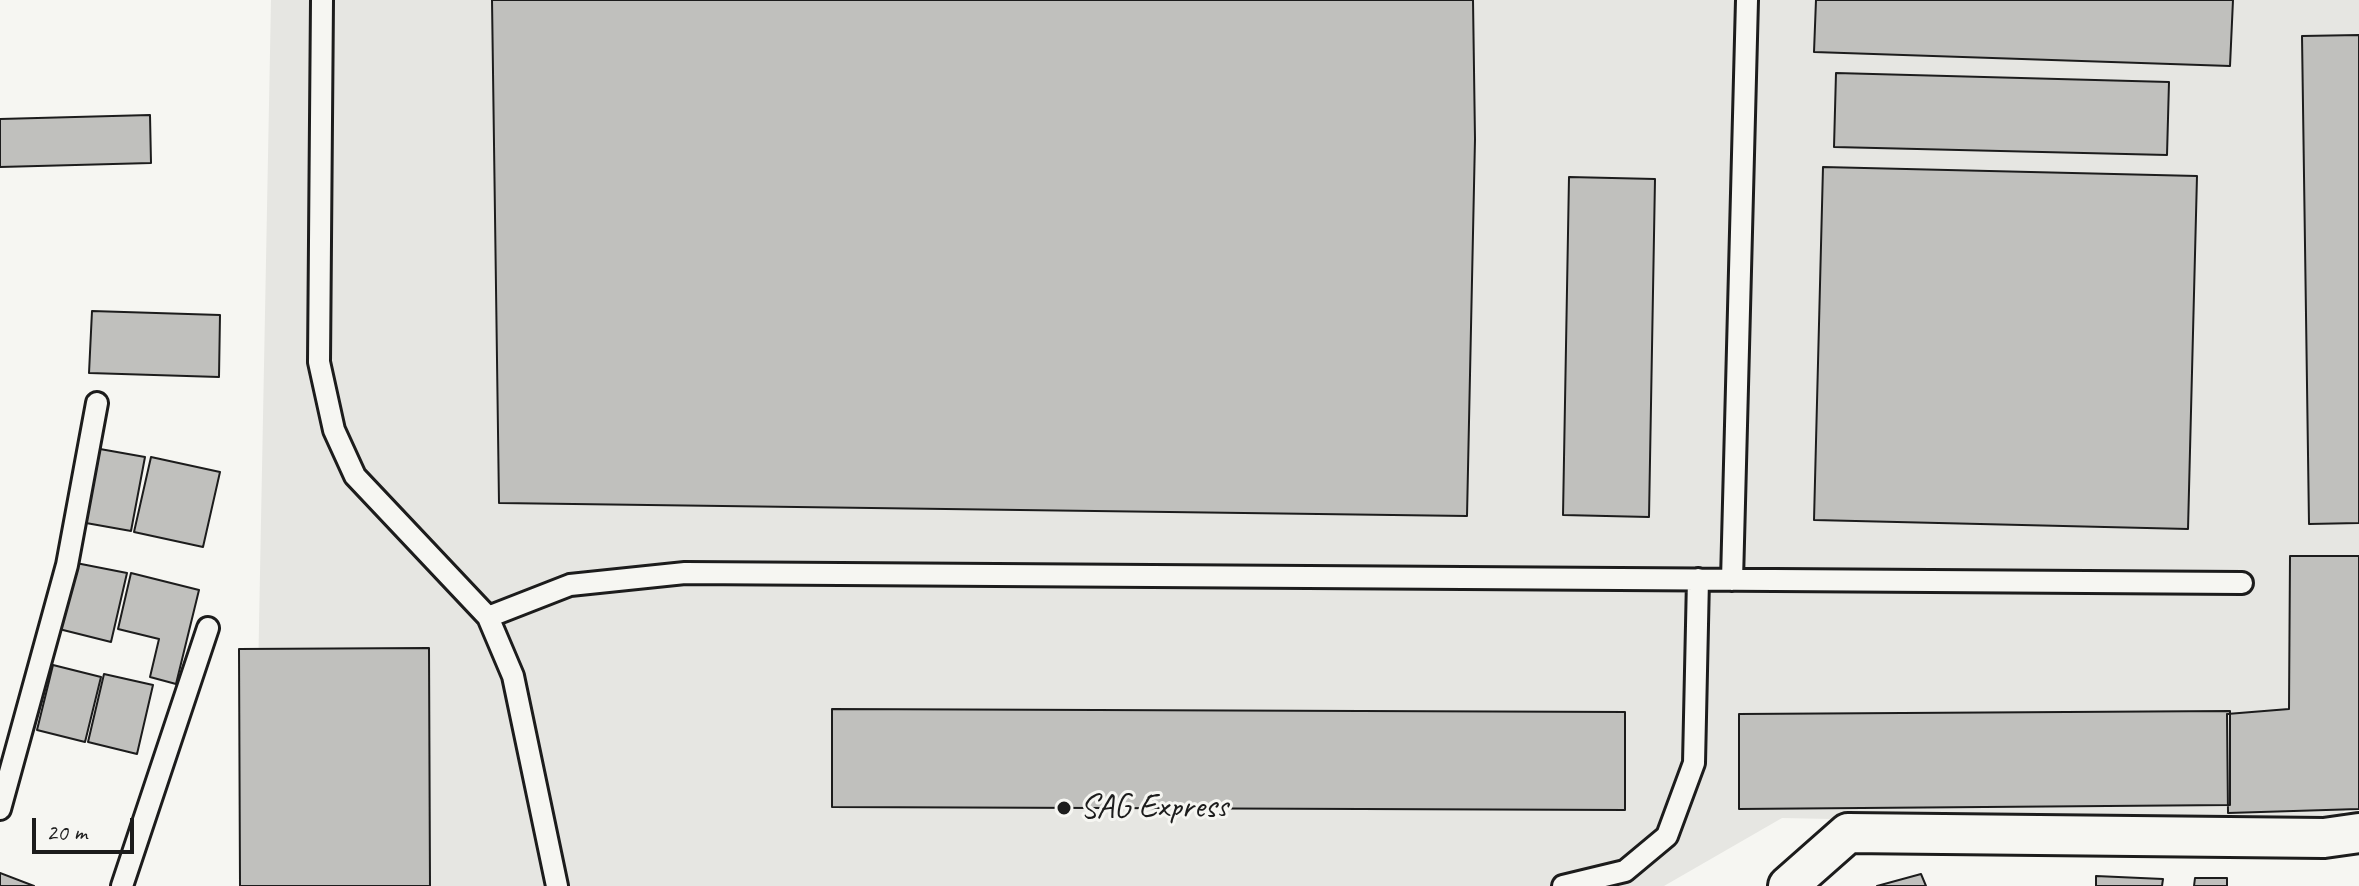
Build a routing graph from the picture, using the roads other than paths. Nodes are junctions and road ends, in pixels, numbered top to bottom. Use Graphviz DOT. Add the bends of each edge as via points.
graph roads {
  1 [pos="322,0"];
  2 [pos="1747,0"];
  3 [pos="97,403"];
  4 [pos="1698,579"];
  5 [pos="1732,580"];
  6 [pos="2242,583"];
  7 [pos="488,617"];
  8 [pos="208,628"];
  9 [pos="0,809"];
  10 [pos="2359,833"];
  11 [pos="122,886"];
  12 [pos="557,886"];
  13 [pos="1563,886"];
  14 [pos="1788,886"];
  1 -- 7 [label="lane" via="319,362 334,430 355,476"];
  2 -- 5 [label="lane"];
  3 -- 9 [label="lane" via="67,565"];
  4 -- 5 [label="lane"];
  4 -- 7 [label="lane" via="685,573 570,585"];
  4 -- 13 [label="lane" via="1694,763 1667,836 1625,871"];
  5 -- 6 [label="lane"];
  7 -- 12 [label="lane" via="513,676"];
  8 -- 11 [label="lane"];
  10 -- 14 [label="street" via="2324,838 1848,833"];
}
